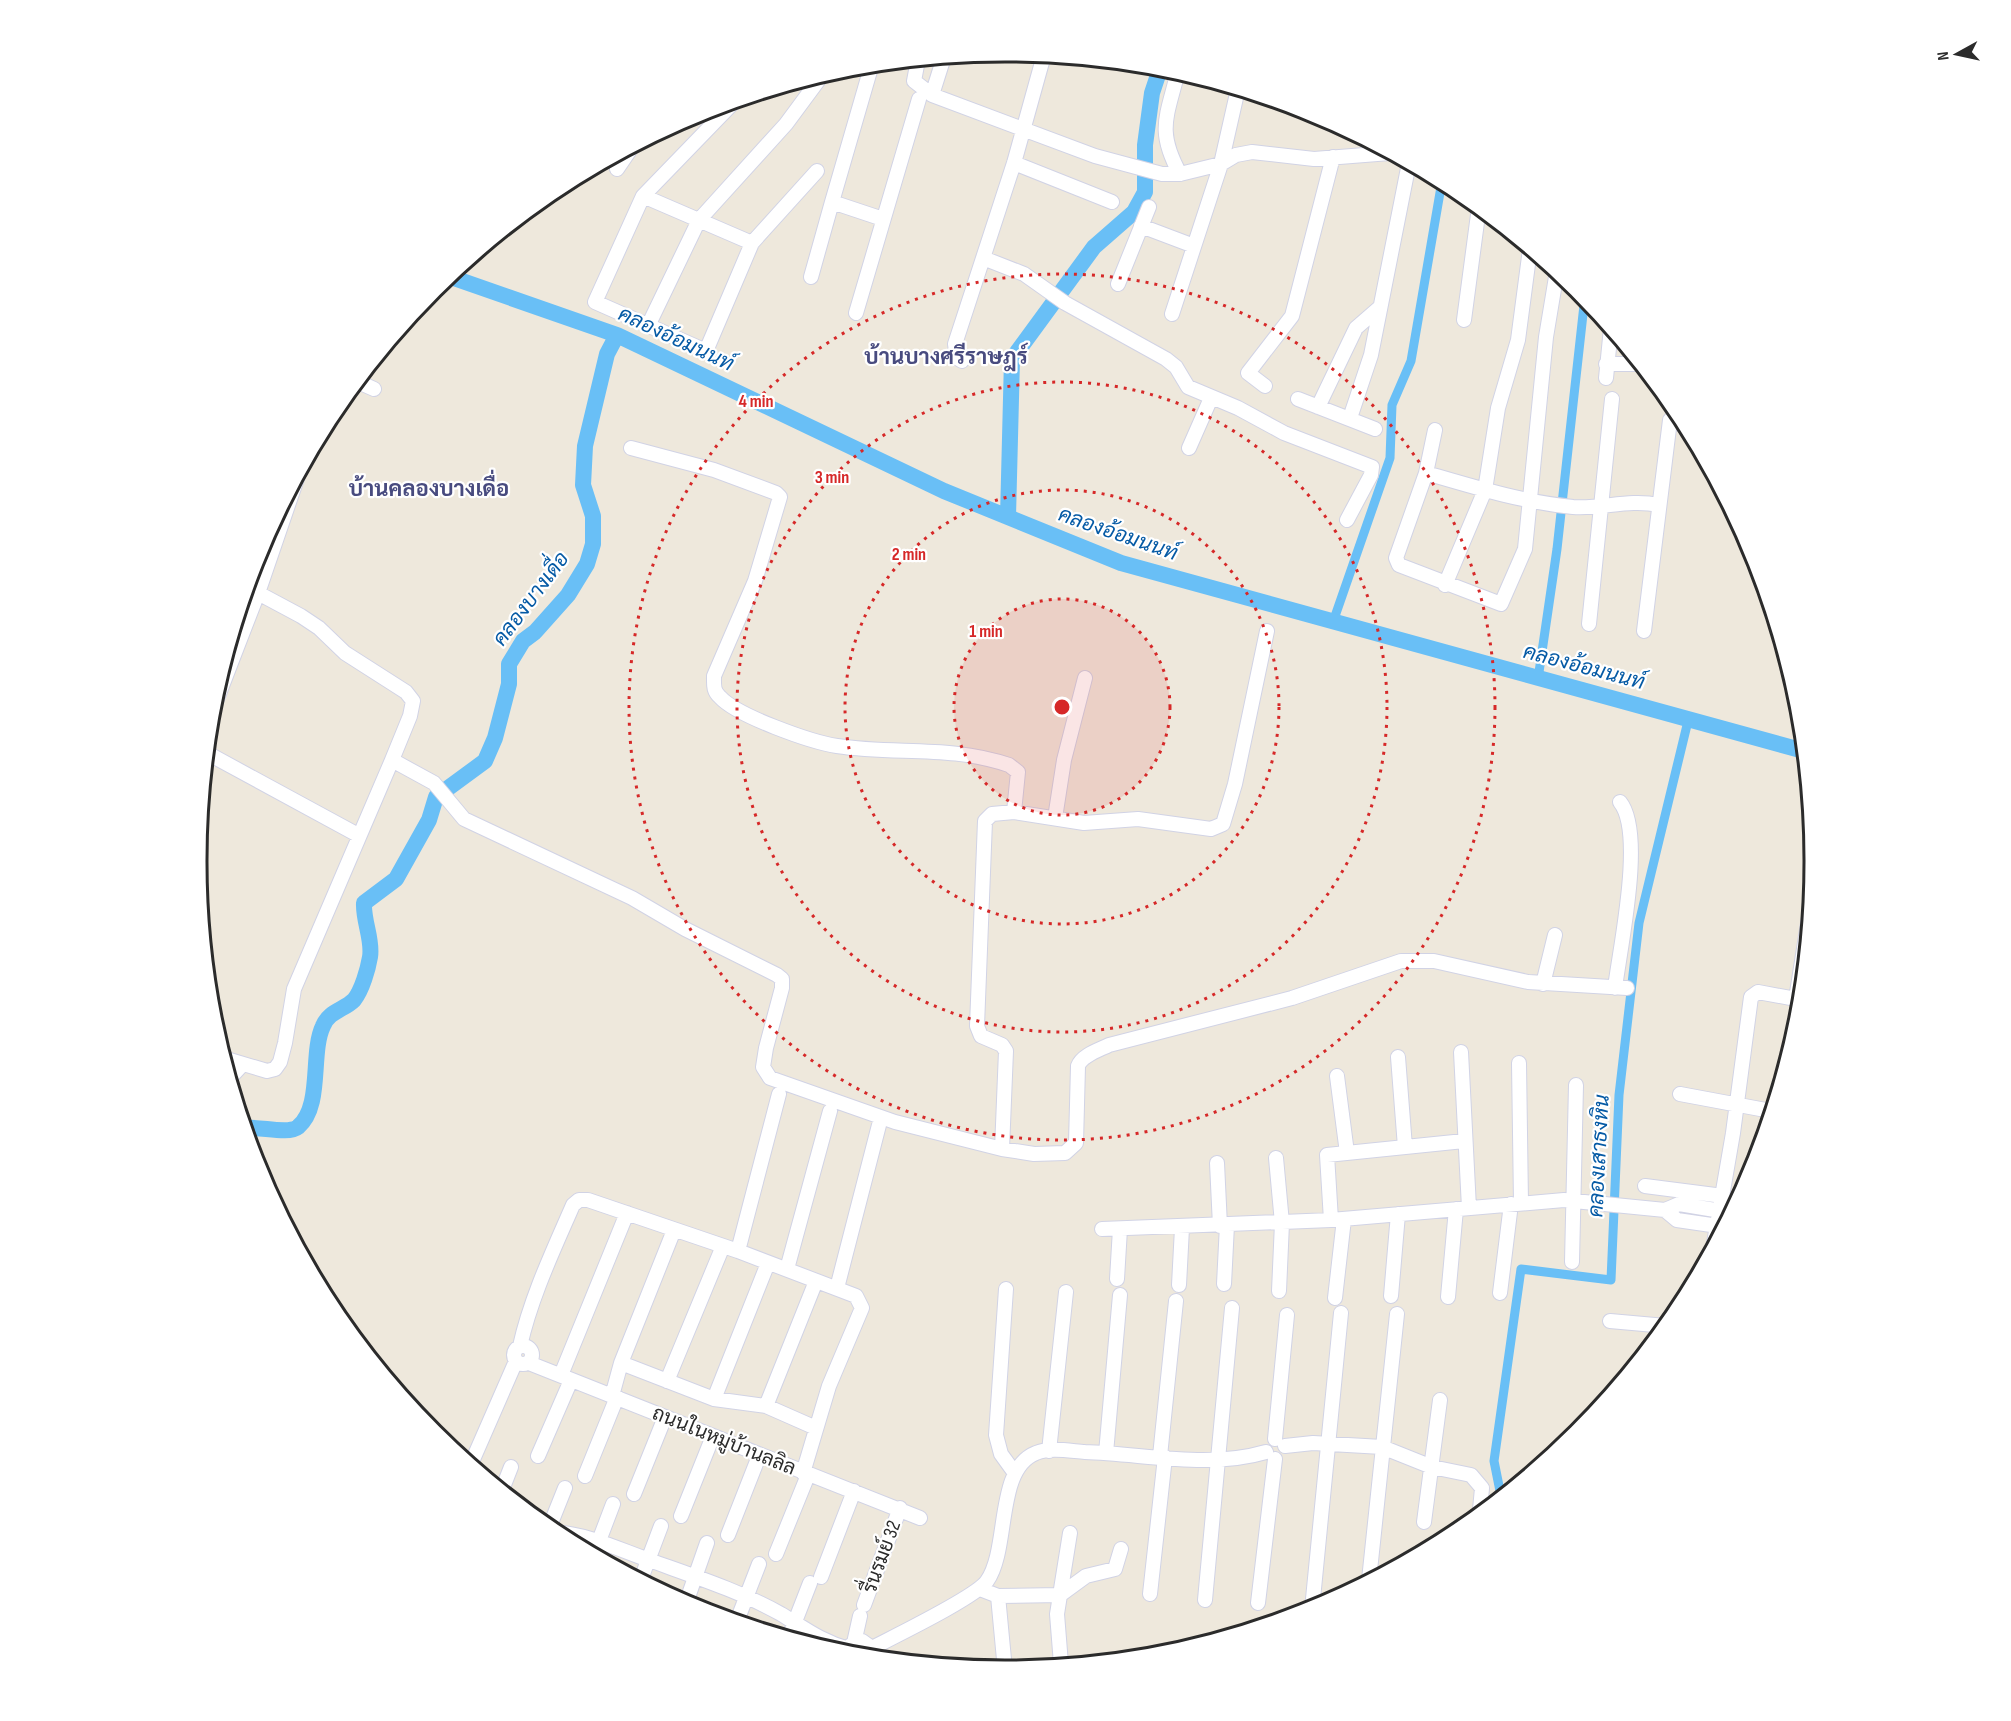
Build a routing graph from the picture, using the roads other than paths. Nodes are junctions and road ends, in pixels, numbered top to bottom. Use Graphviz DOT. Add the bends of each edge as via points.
graph roads {
  1 [pos="1042,63"];
  2 [pos="941,64"];
  3 [pos="917,66"];
  4 [pos="869,74"];
  5 [pos="1176,81"];
  6 [pos="807,87"];
  7 [pos="1236,96"];
  8 [pos="925,97"];
  9 [pos="721,114"];
  10 [pos="1023,130"];
  11 [pos="1377,154"];
  12 [pos="1333,157"];
  13 [pos="623,160"];
  14 [pos="1014,163"];
  15 [pos="1221,164"];
  16 [pos="617,169"];
  17 [pos="817,171"];
  18 [pos="1407,171"];
  19 [pos="1180,174"];
  20 [pos="643,196"];
  21 [pos="832,202"];
  22 [pos="1112,202"];
  23 [pos="1149,207"];
  24 [pos="1478,217"];
  25 [pos="882,219"];
  26 [pos="699,220"];
  27 [pos="1141,226"];
  28 [pos="752,243"];
  29 [pos="1194,246"];
  30 [pos="1529,257"];
  31 [pos="983,258"];
  32 [pos="811,277"];
  33 [pos="1555,282"];
  34 [pos="1118,284"];
  35 [pos="1379,308"];
  36 [pos="855,314"];
  37 [pos="1172,314"];
  38 [pos="1464,320"];
  39 [pos="648,326"];
  40 [pos="1610,339"];
  41 [pos="962,361"];
  42 [pos="1632,366"];
  43 [pos="364,384"];
  44 [pos="1265,386"];
  45 [pos="374,389"];
  46 [pos="1211,398"];
  47 [pos="1298,399"];
  48 [pos="1612,399"];
  49 [pos="1318,407"];
  50 [pos="1350,418"];
  51 [pos="1375,429"];
  52 [pos="1677,429"];
  53 [pos="1435,430"];
  54 [pos="631,448"];
  55 [pos="1189,448"];
  56 [pos="1426,472"];
  57 [pos="1485,490"];
  58 [pos="1531,502"];
  59 [pos="1602,505"];
  60 [pos="1659,505"];
  61 [pos="1347,520"];
  62 [pos="283,521"];
  63 [pos="1445,585"];
  64 [pos="258,593"];
  65 [pos="1589,624"];
  66 [pos="1267,630"];
  67 [pos="241,631"];
  68 [pos="1644,631"];
  69 [pos="1085,678"];
  70 [pos="213,756"];
  71 [pos="392,760"];
  72 [pos="1620,802"];
  73 [pos="1014,812"];
  74 [pos="1055,818"];
  75 [pos="358,835"];
  76 [pos="1554,935"];
  77 [pos="1543,984"];
  78 [pos="1792,998"];
  79 [pos="1461,1052"];
  80 [pos="1398,1057"];
  81 [pos="233,1061"];
  82 [pos="1519,1063"];
  83 [pos="242,1065"];
  84 [pos="236,1072"];
  85 [pos="1337,1076"];
  86 [pos="1576,1085"];
  87 [pos="778,1094"];
  88 [pos="1680,1094"];
  89 [pos="1737,1106"];
  90 [pos="1764,1110"];
  91 [pos="830,1111"];
  92 [pos="879,1125"];
  93 [pos="1464,1141"];
  94 [pos="1405,1147"];
  95 [pos="1002,1149"];
  96 [pos="1347,1153"];
  97 [pos="1276,1158"];
  98 [pos="1217,1163"];
  99 [pos="1646,1186"];
  100 [pos="1723,1196"];
  101 [pos="1574,1200"];
  102 [pos="1516,1204"];
  103 [pos="1463,1209"];
  104 [pos="1665,1210"];
  105 [pos="1721,1211"];
  106 [pos="627,1214"];
  107 [pos="1398,1214"];
  108 [pos="1719,1219"];
  109 [pos="1338,1220"];
  110 [pos="1282,1223"];
  111 [pos="1223,1226"];
  112 [pos="1716,1226"];
  113 [pos="1182,1227"];
  114 [pos="1102,1229"];
  115 [pos="1120,1229"];
  116 [pos="674,1230"];
  117 [pos="723,1246"];
  118 [pos="738,1251"];
  119 [pos="1572,1262"];
  120 [pos="768,1263"];
  121 [pos="787,1269"];
  122 [pos="1117,1279"];
  123 [pos="816,1281"];
  124 [pos="1224,1284"];
  125 [pos="1179,1285"];
  126 [pos="837,1288"];
  127 [pos="1006,1289"];
  128 [pos="1279,1291"];
  129 [pos="1066,1292"];
  130 [pos="1500,1293"];
  131 [pos="1120,1295"];
  132 [pos="1391,1296"];
  133 [pos="1448,1297"];
  134 [pos="1335,1298"];
  135 [pos="1176,1301"];
  136 [pos="1232,1308"];
  137 [pos="1341,1313"];
  138 [pos="1397,1314"];
  139 [pos="1287,1315"];
  140 [pos="1610,1321"];
  141 [pos="1655,1325"];
  142 [pos="523,1362"];
  143 [pos="621,1363"];
  144 [pos="566,1378"];
  145 [pos="667,1381"];
  146 [pos="614,1396"];
  147 [pos="714,1399"];
  148 [pos="1440,1400"];
  149 [pos="766,1407"];
  150 [pos="665,1418"];
  151 [pos="816,1428"];
  152 [pos="712,1436"];
  153 [pos="1280,1443"];
  154 [pos="1330,1443"];
  155 [pos="1382,1447"];
  156 [pos="1049,1450"];
  157 [pos="1106,1453"];
  158 [pos="538,1456"];
  159 [pos="759,1456"];
  160 [pos="1162,1456"];
  161 [pos="1270,1456"];
  162 [pos="475,1457"];
  163 [pos="1217,1462"];
  164 [pos="511,1467"];
  165 [pos="1432,1467"];
  166 [pos="1014,1472"];
  167 [pos="806,1474"];
  168 [pos="585,1476"];
  169 [pos="505,1482"];
  170 [pos="565,1488"];
  171 [pos="854,1491"];
  172 [pos="634,1494"];
  173 [pos="1481,1502"];
  174 [pos="612,1504"];
  175 [pos="900,1508"];
  176 [pos="681,1516"];
  177 [pos="553,1518"];
  178 [pos="921,1518"];
  179 [pos="1424,1522"];
  180 [pos="661,1526"];
  181 [pos="1070,1533"];
  182 [pos="728,1534"];
  183 [pos="707,1543"];
  184 [pos="597,1546"];
  185 [pos="602,1549"];
  186 [pos="1120,1549"];
  187 [pos="776,1554"];
  188 [pos="649,1560"];
  189 [pos="759,1564"];
  190 [pos="1370,1571"];
  191 [pos="644,1573"];
  192 [pos="696,1577"];
  193 [pos="980,1589"];
  194 [pos="689,1594"];
  195 [pos="1060,1594"];
  196 [pos="1150,1594"];
  197 [pos="998,1596"];
  198 [pos="1313,1598"];
  199 [pos="746,1599"];
  200 [pos="1205,1600"];
  201 [pos="1258,1603"];
  202 [pos="740,1614"];
  203 [pos="791,1630"];
  204 [pos="852,1644"];
  205 [pos="876,1649"];
  206 [pos="1060,1658"];
  207 [pos="1004,1660"];
  1 -- 10 [label="street"];
  2 -- 8 [label="street"];
  3 -- 8 [label="street" via="914,81"];
  4 -- 21 [label="street"];
  5 -- 19 [label="street" via="1164,136"];
  6 -- 26 [label="street" via="786,124"];
  7 -- 15 [label="street"];
  8 -- 10 [label="street"];
  8 -- 25 [label="street"];
  9 -- 20 [label="street"];
  10 -- 14 [label="street"];
  10 -- 19 [label="street" via="1095,156 1162,174"];
  11 -- 12 [label="street"];
  12 -- 15 [label="street" via="1314,159 1252,152"];
  12 -- 44 [label="street" via="1292,316 1248,373"];
  13 -- 16 [label="street"];
  14 -- 22 [label="street"];
  14 -- 31 [label="street"];
  15 -- 19 [label="street"];
  15 -- 29 [label="street"];
  17 -- 28 [label="street"];
  18 -- 35 [label="street"];
  20 -- 26 [label="street"];
  20 -- 39 [label="street" via="595,302"];
  21 -- 25 [label="street"];
  21 -- 32 [label="street"];
  23 -- 27 [label="street"];
  24 -- 38 [label="street"];
  25 -- 36 [label="street"];
  26 -- 28 [label="street"];
  26 -- 39 [label="street"];
  27 -- 29 [label="street"];
  27 -- 34 [label="street"];
  28 -- 39 [label="street" via="705,351"];
  29 -- 37 [label="street"];
  30 -- 57 [label="street" via="1518,340 1498,408"];
  31 -- 41 [label="street" via="955,344 957,358"];
  31 -- 46 [label="street" via="1024,274 1065,303 1166,359 1188,387"];
  33 -- 58 [label="street" via="1546,337"];
  35 -- 49 [label="street" via="1356,328"];
  35 -- 50 [label="street" via="1371,355"];
  40 -- 42 [label="street" via="1606,371"];
  43 -- 45 [label="street"];
  46 -- 55 [label="street"];
  46 -- 61 [label="street" via="1284,433 1372,467"];
  47 -- 49 [label="street"];
  48 -- 59 [label="street"];
  49 -- 50 [label="street"];
  50 -- 51 [label="street"];
  52 -- 60 [label="street"];
  53 -- 56 [label="street"];
  54 -- 73 [label="street" via="714,470 780,496 752,589 714,676 714,688 720,698 747,714 820,743 858,749 940,750 1009,765 1018,772"];
  56 -- 57 [label="street"];
  56 -- 63 [label="street" via="1396,558 1399,565"];
  57 -- 58 [label="street"];
  57 -- 63 [label="street"];
  58 -- 59 [label="street" via="1576,507"];
  58 -- 63 [label="street" via="1525,549 1501,604"];
  59 -- 60 [label="street" via="1639,501"];
  59 -- 65 [label="street"];
  60 -- 68 [label="street"];
  62 -- 64 [label="street"];
  64 -- 67 [label="street"];
  64 -- 71 [label="street" via="319,628 345,653 406,692 413,701 410,716"];
  66 -- 74 [label="street" via="1223,824 1210,830 1138,819 1084,824"];
  69 -- 74 [label="street" via="1064,760"];
  70 -- 75 [label="street"];
  71 -- 75 [label="street"];
  71 -- 95 [label="street" via="434,783 464,819 632,898 777,975 783,988 763,1067 770,1078 896,1122"];
  72 -- 77 [label="street" via="1629,821 1632,861 1621,988"];
  73 -- 74 [label="street"];
  73 -- 95 [label="street" via="993,814 984,821 982,832 977,1026 981,1036 1002,1045 1006,1051"];
  75 -- 83 [label="street" via="294,988 280,1062 267,1071"];
  76 -- 77 [label="street"];
  77 -- 95 [label="street" via="1434,961 1401,961 1292,999 1109,1045 1080,1061 1078,1128 1072,1149 1065,1153 1034,1154"];
  78 -- 89 [label="street" via="1758,992 1752,995"];
  79 -- 93 [label="street"];
  80 -- 94 [label="street"];
  81 -- 83 [label="street"];
  82 -- 102 [label="street"];
  83 -- 84 [label="street"];
  85 -- 96 [label="street"];
  86 -- 101 [label="street"];
  87 -- 118 [label="street"];
  88 -- 89 [label="street"];
  89 -- 90 [label="street"];
  89 -- 100 [label="street"];
  91 -- 121 [label="street"];
  92 -- 126 [label="street"];
  93 -- 94 [label="street"];
  93 -- 103 [label="street"];
  94 -- 96 [label="street"];
  96 -- 109 [label="street" via="1327,1155"];
  97 -- 110 [label="street"];
  98 -- 111 [label="street"];
  99 -- 100 [label="street"];
  100 -- 105 [label="street"];
  101 -- 102 [label="street"];
  101 -- 104 [label="street"];
  101 -- 119 [label="street"];
  102 -- 103 [label="street"];
  102 -- 130 [label="street"];
  103 -- 107 [label="street"];
  103 -- 133 [label="street"];
  104 -- 105 [label="street" via="1679,1204"];
  104 -- 112 [label="street" via="1677,1220"];
  105 -- 108 [label="street"];
  106 -- 116 [label="street"];
  106 -- 142 [label="street" via="588,1200 573,1205 532,1305 520,1346 530,1349 532,1356"];
  106 -- 144 [label="street"];
  107 -- 109 [label="street"];
  107 -- 132 [label="street"];
  109 -- 110 [label="street"];
  109 -- 134 [label="street"];
  110 -- 111 [label="street"];
  110 -- 128 [label="street"];
  111 -- 113 [label="street"];
  111 -- 124 [label="street"];
  113 -- 115 [label="street"];
  113 -- 125 [label="street"];
  114 -- 115 [label="street"];
  115 -- 122 [label="street"];
  116 -- 117 [label="street"];
  116 -- 143 [label="street"];
  117 -- 118 [label="street"];
  117 -- 145 [label="street"];
  118 -- 120 [label="street"];
  120 -- 121 [label="street"];
  120 -- 147 [label="street"];
  121 -- 123 [label="street"];
  123 -- 126 [label="street"];
  123 -- 149 [label="street"];
  126 -- 151 [label="street" via="856,1296 862,1308"];
  127 -- 166 [label="street" via="996,1435 1000,1454"];
  129 -- 156 [label="street"];
  131 -- 157 [label="street"];
  135 -- 160 [label="street"];
  136 -- 163 [label="street"];
  137 -- 154 [label="street"];
  138 -- 155 [label="street"];
  139 -- 153 [label="street"];
  140 -- 141 [label="street"];
  142 -- 144 [label="street, ถนนในหมู่บ้านลลิล"];
  142 -- 162 [label="street"];
  143 -- 145 [label="street"];
  143 -- 146 [label="street"];
  144 -- 146 [label="street, ถนนในหมู่บ้านลลิล"];
  144 -- 158 [label="street"];
  145 -- 147 [label="street"];
  146 -- 150 [label="street, ถนนในหมู่บ้านลลิล"];
  146 -- 168 [label="street"];
  147 -- 149 [label="street"];
  148 -- 165 [label="street"];
  149 -- 151 [label="street"];
  150 -- 152 [label="street, ถนนในหมู่บ้านลลิล"];
  150 -- 172 [label="street"];
  151 -- 167 [label="street"];
  152 -- 159 [label="street, ถนนในหมู่บ้านลลิล"];
  152 -- 176 [label="street"];
  153 -- 154 [label="street"];
  153 -- 161 [label="street" via="1285,1454"];
  154 -- 155 [label="street"];
  154 -- 198 [label="street"];
  155 -- 165 [label="street"];
  155 -- 190 [label="street"];
  156 -- 157 [label="street"];
  156 -- 166 [label="street" via="1035,1453"];
  157 -- 160 [label="street"];
  159 -- 167 [label="street, ถนนในหมู่บ้านลลิล"];
  159 -- 182 [label="street"];
  160 -- 163 [label="street"];
  160 -- 196 [label="street"];
  161 -- 163 [label="street"];
  161 -- 201 [label="street"];
  163 -- 200 [label="street"];
  164 -- 169 [label="street"];
  165 -- 173 [label="street" via="1471,1475 1482,1488"];
  165 -- 179 [label="street"];
  166 -- 193 [label="street" via="994,1567"];
  167 -- 171 [label="street, ถนนในหมู่บ้านลลิล"];
  167 -- 187 [label="street"];
  170 -- 177 [label="street"];
  171 -- 175 [label="street, ถนนในหมู่บ้านลลิล"];
  171 -- 203 [label="street"];
  174 -- 184 [label="street"];
  175 -- 178 [label="street, ถนนในหมู่บ้านลลิล"];
  175 -- 204 [label="street, รื่นรมย์ 32"];
  180 -- 188 [label="street"];
  181 -- 195 [label="street"];
  183 -- 192 [label="street"];
  185 -- 188 [label="street"];
  186 -- 195 [label="street" via="1115,1569 1086,1576"];
  188 -- 191 [label="street"];
  188 -- 192 [label="street"];
  189 -- 199 [label="street"];
  192 -- 194 [label="street"];
  192 -- 199 [label="street"];
  193 -- 197 [label="street"];
  193 -- 205 [label="street"];
  195 -- 197 [label="street"];
  195 -- 206 [label="street" via="1056,1629"];
  197 -- 207 [label="street"];
  199 -- 202 [label="street"];
  199 -- 203 [label="street" via="781,1615"];
}
